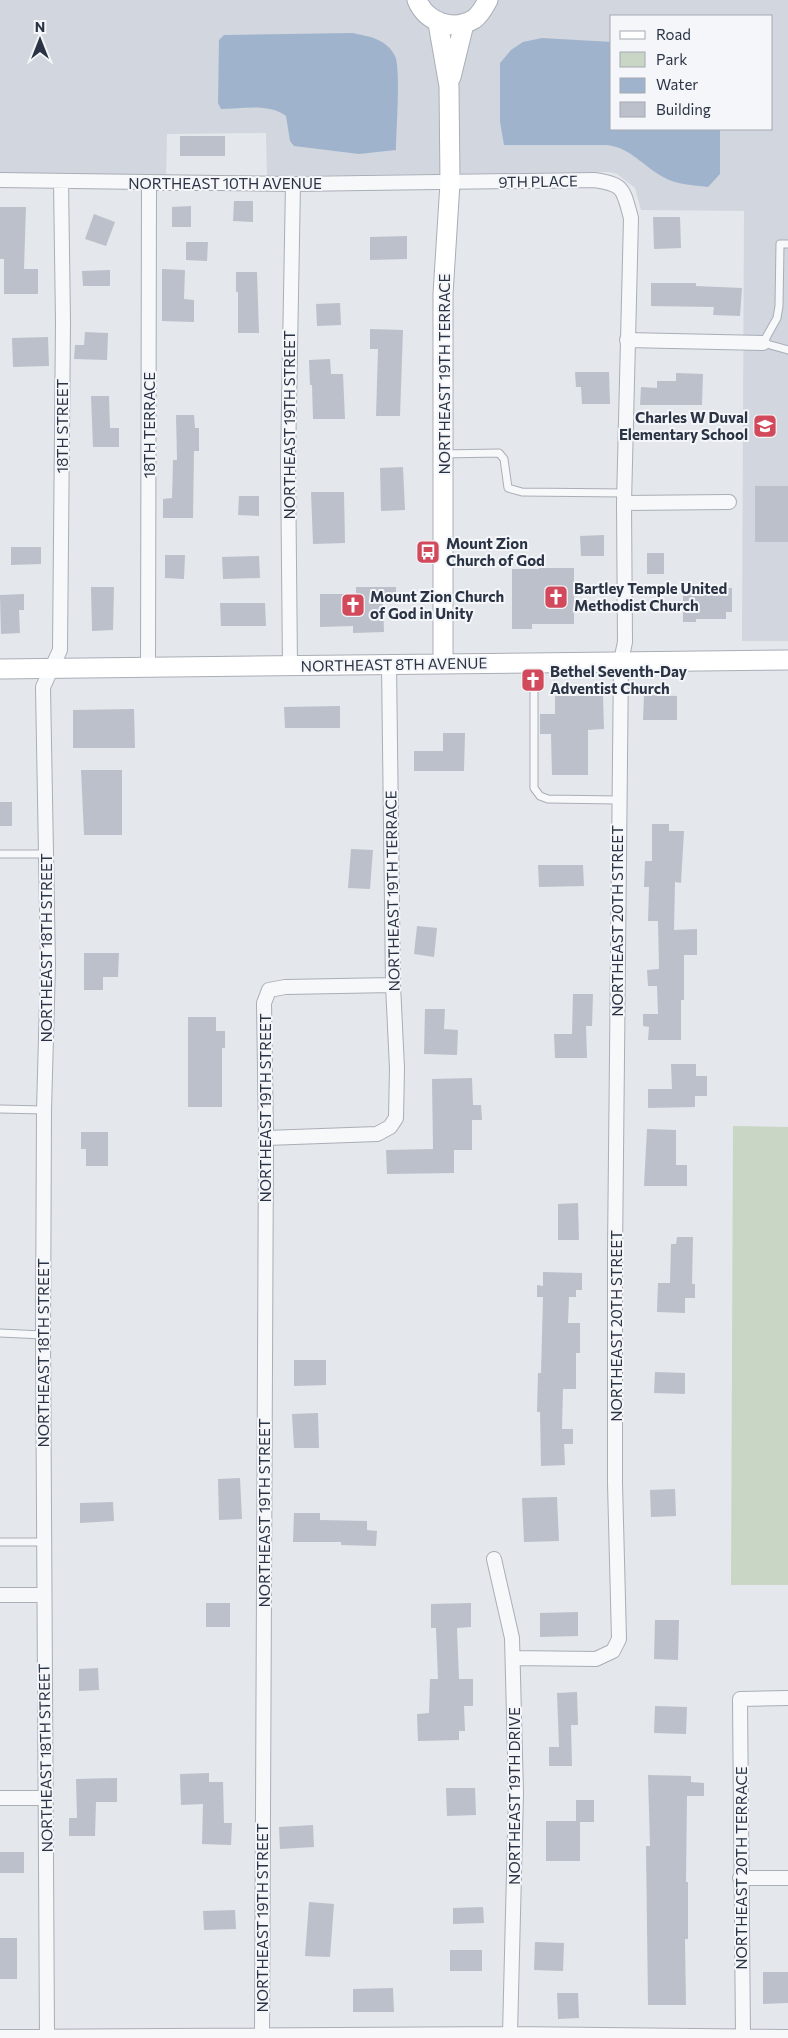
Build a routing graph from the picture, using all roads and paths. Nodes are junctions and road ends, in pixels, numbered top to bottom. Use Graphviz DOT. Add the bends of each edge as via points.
graph roads {
  1 [pos="488,0"];
  2 [pos="414,1"];
  3 [pos="438,23"];
  4 [pos="464,24"];
  5 [pos="449,86"];
  6 [pos="0,180"];
  7 [pos="61,182"];
  8 [pos="149,183"];
  9 [pos="450,183"];
  10 [pos="293,184"];
  11 [pos="624,192"];
  12 [pos="788,244"];
  13 [pos="627,340"];
  14 [pos="764,343"];
  15 [pos="788,350"];
  16 [pos="443,454"];
  17 [pos="625,498"];
  18 [pos="729,502"];
  19 [pos="788,660"];
  20 [pos="621,661"];
  21 [pos="534,662"];
  22 [pos="443,663"];
  23 [pos="389,664"];
  24 [pos="290,666"];
  25 [pos="148,668"];
  26 [pos="0,669"];
  27 [pos="52,669"];
  28 [pos="618,800"];
  29 [pos="0,854"];
  30 [pos="46,854"];
  31 [pos="393,985"];
  32 [pos="0,1109"];
  33 [pos="44,1110"];
  34 [pos="266,1138"];
  35 [pos="0,1334"];
  36 [pos="43,1334"];
  37 [pos="0,1542"];
  38 [pos="43,1542"];
  39 [pos="494,1559"];
  40 [pos="0,1595"];
  41 [pos="43,1595"];
  42 [pos="512,1658"];
  43 [pos="788,1698"];
  44 [pos="0,1798"];
  45 [pos="46,1798"];
  46 [pos="740,1878"];
  47 [pos="788,1878"];
  48 [pos="510,2034"];
  49 [pos="262,2036"];
  50 [pos="742,2036"];
  51 [pos="0,2037"];
  52 [pos="162,2037"];
  53 [pos="614,2037"];
  54 [pos="788,2037"];
  55 [pos="47,2038"];
  1 -- 4 [label="street" via="474,19"];
  2 -- 3 [label="street"];
  3 -- 4 [label="street"];
  3 -- 5 [label="street, NORTHEAST 19TH TERRACE"];
  4 -- 5 [label="street, NORTHEAST 19TH TERRACE"];
  5 -- 9 [label="street, NORTHEAST 19TH TERRACE"];
  6 -- 7 [label="street, NORTHEAST 10TH AVENUE"];
  7 -- 8 [label="street, NORTHEAST 10TH AVENUE"];
  7 -- 27 [label="street, 18TH STREET" via="60,650"];
  8 -- 10 [label="street, NORTHEAST 10TH AVENUE"];
  8 -- 25 [label="street, 18TH TERRACE"];
  9 -- 10 [label="street, NORTHEAST 10TH AVENUE"];
  9 -- 11 [label="street, 9TH PLACE" via="594,180 613,182"];
  9 -- 16 [label="street, NORTHEAST 19TH TERRACE" via="443,294"];
  10 -- 24 [label="street, NORTHEAST 19TH STREET" via="288,461"];
  11 -- 13 [label="street, NORTHEAST 20TH STREET" via="631,218"];
  12 -- 14 [label="lane" via="780,244 777,318"];
  13 -- 14 [label="street"];
  13 -- 17 [label="street, NORTHEAST 20TH STREET"];
  14 -- 15 [label="lane"];
  16 -- 17 [label="lane" via="499,453 504,459 508,488 522,492"];
  16 -- 22 [label="street, NORTHEAST 19TH TERRACE"];
  17 -- 18 [label="street"];
  17 -- 20 [label="street, NORTHEAST 20TH STREET" via="625,642"];
  19 -- 20 [label="street, NORTHEAST 8TH AVENUE"];
  20 -- 21 [label="street, NORTHEAST 8TH AVENUE"];
  20 -- 28 [label="street, NORTHEAST 20TH STREET"];
  21 -- 22 [label="street, NORTHEAST 8TH AVENUE"];
  21 -- 28 [label="lane" via="534,788 540,796 548,799"];
  22 -- 23 [label="street, NORTHEAST 8TH AVENUE"];
  23 -- 24 [label="street, NORTHEAST 8TH AVENUE"];
  23 -- 31 [label="street, NORTHEAST 19TH TERRACE"];
  24 -- 25 [label="street, NORTHEAST 8TH AVENUE"];
  25 -- 27 [label="street, NORTHEAST 8TH AVENUE"];
  26 -- 27 [label="street, NORTHEAST 8TH AVENUE"];
  27 -- 30 [label="street, NORTHEAST 18TH STREET" via="44,688"];
  28 -- 42 [label="street, NORTHEAST 20TH STREET" via="615,1483 618,1639 613,1651 596,1659"];
  29 -- 30 [label="lane"];
  30 -- 33 [label="street, NORTHEAST 18TH STREET" via="48,966"];
  31 -- 34 [label="street, NORTHEAST 19TH TERRACE" via="396,1118 390,1127 377,1134"];
  31 -- 34 [label="street, NORTHEAST 19TH STREET" via="269,990 264,1003"];
  32 -- 33 [label="lane"];
  33 -- 36 [label="street, NORTHEAST 18TH STREET"];
  34 -- 49 [label="street, NORTHEAST 19TH STREET"];
  35 -- 36 [label="lane"];
  36 -- 38 [label="street, NORTHEAST 18TH STREET"];
  37 -- 38 [label="lane"];
  38 -- 41 [label="street, NORTHEAST 18TH STREET"];
  39 -- 42 [label="street, NORTHEAST 19TH DRIVE" via="512,1638"];
  40 -- 41 [label="street"];
  41 -- 45 [label="street, NORTHEAST 18TH STREET"];
  42 -- 48 [label="street, NORTHEAST 19TH DRIVE" via="516,1793"];
  43 -- 46 [label="street, NORTHEAST 20TH TERRACE" via="740,1699"];
  44 -- 45 [label="street"];
  45 -- 55 [label="street, NORTHEAST 18TH STREET"];
  46 -- 47 [label="street"];
  46 -- 50 [label="street, NORTHEAST 20TH TERRACE"];
  48 -- 49 [label="street"];
  48 -- 53 [label="street"];
  49 -- 52 [label="street"];
  50 -- 53 [label="street"];
  50 -- 54 [label="street"];
  51 -- 55 [label="street"];
  52 -- 55 [label="street"];
}
